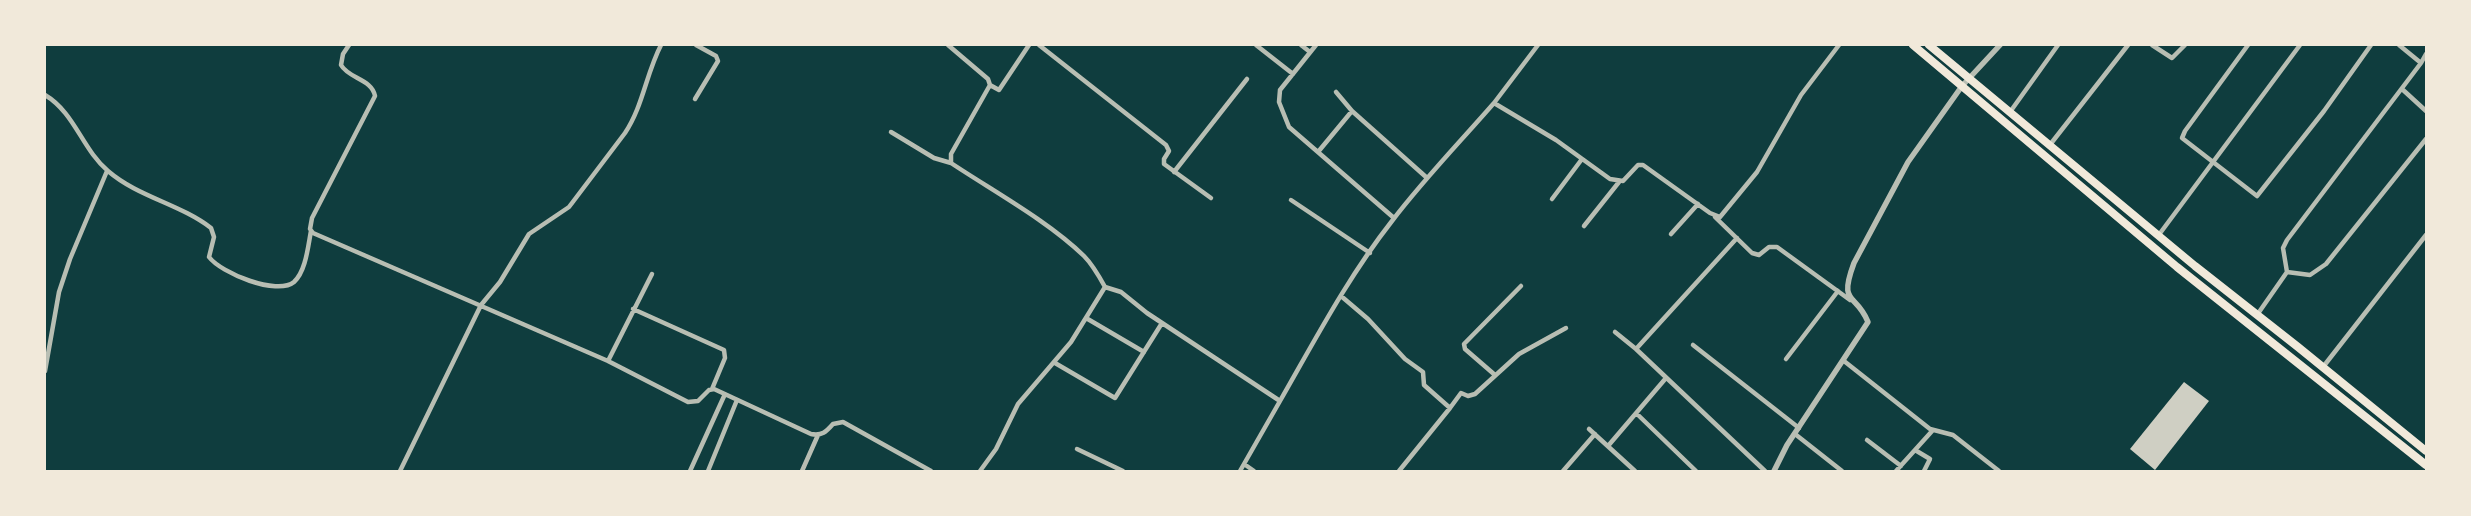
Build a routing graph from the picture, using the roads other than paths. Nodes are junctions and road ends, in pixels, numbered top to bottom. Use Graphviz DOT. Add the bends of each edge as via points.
graph roads {
  1 [pos="348,45"];
  2 [pos="661,45"];
  3 [pos="696,45"];
  4 [pos="948,45"];
  5 [pos="1029,45"];
  6 [pos="1039,45"];
  7 [pos="1256,45"];
  8 [pos="1301,45"];
  9 [pos="1316,45"];
  10 [pos="1538,45"];
  11 [pos="1839,45"];
  12 [pos="1913,45"];
  13 [pos="1929,45"];
  14 [pos="2000,45"];
  15 [pos="2058,45"];
  16 [pos="2128,45"];
  17 [pos="2152,45"];
  18 [pos="2185,45"];
  19 [pos="2248,45"];
  20 [pos="2300,45"];
  21 [pos="2371,45"];
  22 [pos="2402,46"];
  23 [pos="1310,52"];
  24 [pos="2426,54"];
  25 [pos="2421,63"];
  26 [pos="1293,74"];
  27 [pos="1247,79"];
  28 [pos="1968,79"];
  29 [pos="990,85"];
  30 [pos="1962,86"];
  31 [pos="2402,90"];
  32 [pos="1336,92"];
  33 [pos="45,95"];
  34 [pos="695,99"];
  35 [pos="1494,103"];
  36 [pos="1352,111"];
  37 [pos="2426,111"];
  38 [pos="2009,113"];
  39 [pos="891,132"];
  40 [pos="2426,139"];
  41 [pos="2049,146"];
  42 [pos="1318,152"];
  43 [pos="1582,159"];
  44 [pos="2212,162"];
  45 [pos="951,163"];
  46 [pos="107,171"];
  47 [pos="1174,172"];
  48 [pos="1426,177"];
  49 [pos="1619,182"];
  50 [pos="1211,198"];
  51 [pos="1552,199"];
  52 [pos="1291,200"];
  53 [pos="1698,204"];
  54 [pos="1715,217"];
  55 [pos="1394,218"];
  56 [pos="1584,226"];
  57 [pos="311,231"];
  58 [pos="1671,234"];
  59 [pos="2426,235"];
  60 [pos="2158,236"];
  61 [pos="1737,238"];
  62 [pos="1370,253"];
  63 [pos="2287,272"];
  64 [pos="652,274"];
  65 [pos="1521,286"];
  66 [pos="1105,288"];
  67 [pos="1838,291"];
  68 [pos="1341,296"];
  69 [pos="1850,300"];
  70 [pos="481,305"];
  71 [pos="633,309"];
  72 [pos="2257,315"];
  73 [pos="1086,318"];
  74 [pos="1162,323"];
  75 [pos="1566,328"];
  76 [pos="1615,332"];
  77 [pos="1693,345"];
  78 [pos="1636,349"];
  79 [pos="1144,352"];
  80 [pos="1786,359"];
  81 [pos="608,361"];
  82 [pos="1844,361"];
  83 [pos="1055,363"];
  84 [pos="2323,367"];
  85 [pos="45,371"];
  86 [pos="1495,375"];
  87 [pos="1666,378"];
  88 [pos="712,389"];
  89 [pos="725,394"];
  90 [pos="737,400"];
  91 [pos="1280,401"];
  92 [pos="1450,408"];
  93 [pos="1636,413"];
  94 [pos="1799,428"];
  95 [pos="1589,429"];
  96 [pos="1933,430"];
  97 [pos="1595,434"];
  98 [pos="1795,434"];
  99 [pos="818,435"];
  100 [pos="1866,440"];
  101 [pos="1608,446"];
  102 [pos="1077,449"];
  103 [pos="1915,450"];
  104 [pos="2426,450"];
  105 [pos="1109,464"];
  106 [pos="1244,464"];
  107 [pos="2426,465"];
  108 [pos="1901,466"];
  109 [pos="400,471"];
  110 [pos="690,471"];
  111 [pos="708,471"];
  112 [pos="802,471"];
  113 [pos="930,471"];
  114 [pos="980,471"];
  115 [pos="1107,471"];
  116 [pos="1123,471"];
  117 [pos="1240,471"];
  118 [pos="1254,471"];
  119 [pos="1399,471"];
  120 [pos="1563,471"];
  121 [pos="1636,471"];
  122 [pos="1696,471"];
  123 [pos="1765,471"];
  124 [pos="1774,471"];
  125 [pos="1842,471"];
  126 [pos="1896,471"];
  127 [pos="1924,471"];
  128 [pos="1999,471"];
  1 -- 57 [label="street" via="342,54 341,65 370,86 375,96 315,211"];
  2 -- 70 [label="street" via="651,65 634,120 625,133 569,207 529,234 500,282"];
  3 -- 34 [label="street" via="716,56 718,61"];
  4 -- 29 [label="street" via="988,79"];
  5 -- 29 [label="street" via="999,90"];
  6 -- 47 [label="street" via="1166,145 1169,151 1163,162"];
  7 -- 26 [label="street"];
  8 -- 23 [label="street"];
  9 -- 23 [label="street"];
  10 -- 35 [label="street"];
  11 -- 54 [label="street" via="1801,95 1757,172 1723,215"];
  12 -- 30 [label="highway"];
  13 -- 28 [label="highway"];
  14 -- 28 [label="street"];
  15 -- 38 [label="street"];
  16 -- 41 [label="street"];
  17 -- 18 [label="street" via="2172,58"];
  19 -- 44 [label="street" via="2182,135"];
  20 -- 44 [label="street"];
  21 -- 44 [label="street" via="2259,195 2253,195"];
  22 -- 25 [label="street"];
  23 -- 26 [label="street"];
  24 -- 25 [label="street"];
  25 -- 31 [label="street"];
  26 -- 42 [label="street" via="1280,90 1279,102 1293,132"];
  27 -- 47 [label="street"];
  28 -- 30 [label="street"];
  28 -- 38 [label="highway"];
  29 -- 45 [label="street" via="951,154"];
  30 -- 69 [label="street" via="1908,162 1854,263 1848,280"];
  30 -- 107 [label="highway" via="2177,267"];
  31 -- 37 [label="street"];
  31 -- 63 [label="street" via="2287,240 2283,248"];
  32 -- 36 [label="street"];
  33 -- 46 [label="street" via="62,108"];
  35 -- 43 [label="street"];
  35 -- 48 [label="street"];
  36 -- 42 [label="street"];
  36 -- 48 [label="street"];
  38 -- 41 [label="highway"];
  39 -- 45 [label="street" via="934,158"];
  40 -- 63 [label="street" via="2326,264 2310,274"];
  41 -- 60 [label="highway"];
  42 -- 55 [label="street"];
  43 -- 49 [label="street"];
  43 -- 51 [label="street"];
  44 -- 60 [label="street"];
  45 -- 66 [label="street" via="1066,241 1096,270"];
  46 -- 57 [label="street" via="131,188 206,224 214,233 209,257 226,270 250,281 278,287 295,281 302,268"];
  46 -- 85 [label="street" via="59,292"];
  47 -- 50 [label="street"];
  48 -- 55 [label="street"];
  49 -- 53 [label="street" via="1643,164"];
  49 -- 56 [label="street"];
  52 -- 62 [label="street"];
  53 -- 54 [label="street"];
  53 -- 58 [label="street"];
  54 -- 61 [label="street"];
  55 -- 62 [label="street"];
  57 -- 70 [label="street"];
  59 -- 84 [label="street"];
  60 -- 72 [label="highway"];
  61 -- 67 [label="street" via="1756,255 1769,247 1777,247"];
  61 -- 78 [label="street"];
  62 -- 68 [label="street"];
  63 -- 72 [label="street"];
  64 -- 71 [label="street"];
  65 -- 86 [label="street" via="1464,344 1464,349"];
  66 -- 73 [label="street"];
  66 -- 74 [label="street" via="1121,292"];
  67 -- 69 [label="street"];
  67 -- 80 [label="street"];
  68 -- 91 [label="street"];
  68 -- 92 [label="street" via="1368,319 1405,359 1424,372 1424,385"];
  69 -- 82 [label="street" via="1868,322"];
  70 -- 81 [label="street"];
  70 -- 109 [label="street"];
  71 -- 81 [label="street"];
  71 -- 88 [label="street" via="724,350 725,358"];
  72 -- 84 [label="highway"];
  73 -- 79 [label="street"];
  73 -- 83 [label="street"];
  74 -- 79 [label="street"];
  74 -- 91 [label="street"];
  75 -- 86 [label="street" via="1519,354"];
  76 -- 78 [label="street"];
  77 -- 94 [label="street"];
  78 -- 87 [label="street"];
  79 -- 83 [label="street" via="1115,398"];
  81 -- 88 [label="street" via="688,402 698,402"];
  82 -- 94 [label="street"];
  82 -- 96 [label="street"];
  83 -- 114 [label="street" via="1018,404 996,449"];
  84 -- 104 [label="highway"];
  86 -- 92 [label="street" via="1475,394 1461,393"];
  87 -- 93 [label="street"];
  87 -- 123 [label="street"];
  88 -- 89 [label="street"];
  89 -- 90 [label="street"];
  89 -- 110 [label="street"];
  90 -- 99 [label="street"];
  90 -- 111 [label="street"];
  91 -- 106 [label="street"];
  92 -- 119 [label="street"];
  93 -- 101 [label="street"];
  93 -- 122 [label="street"];
  94 -- 98 [label="street"];
  95 -- 97 [label="street"];
  96 -- 103 [label="street"];
  96 -- 128 [label="street" via="1953,435"];
  97 -- 101 [label="street"];
  97 -- 120 [label="street"];
  98 -- 124 [label="street"];
  98 -- 125 [label="street"];
  99 -- 112 [label="street"];
  99 -- 113 [label="street" via="825,433 833,424 843,422"];
  100 -- 108 [label="street"];
  101 -- 121 [label="street"];
  102 -- 105 [label="street"];
  103 -- 108 [label="street"];
  103 -- 127 [label="street" via="1930,458"];
  105 -- 115 [label="street"];
  105 -- 116 [label="street"];
  106 -- 117 [label="street"];
  106 -- 118 [label="street"];
  108 -- 126 [label="street"];
}
